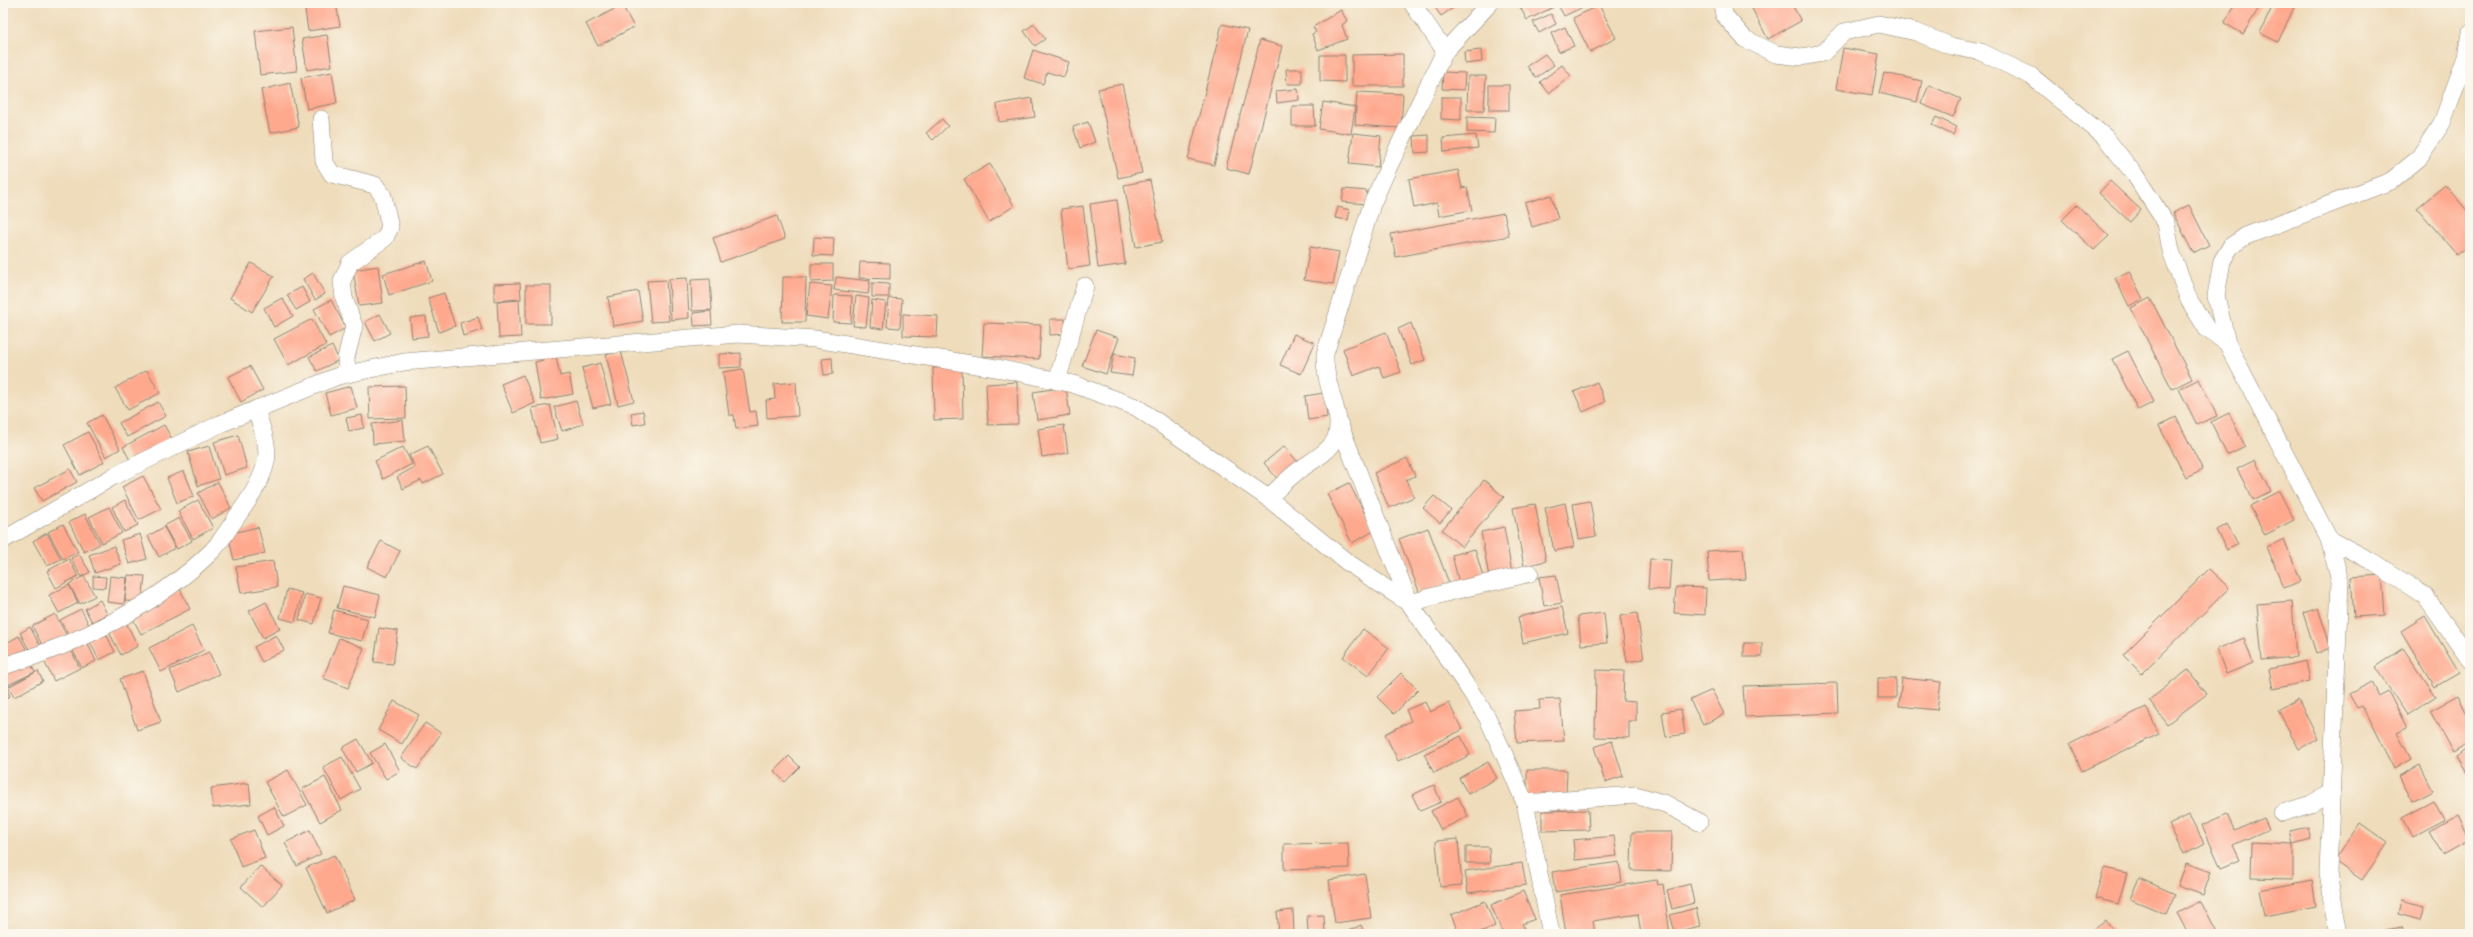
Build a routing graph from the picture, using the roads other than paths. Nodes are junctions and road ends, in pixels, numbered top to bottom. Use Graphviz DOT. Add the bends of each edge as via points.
graph roads {
  1 [pos="1412,3"];
  2 [pos="1490,3"];
  3 [pos="1722,3"];
  4 [pos="2470,33"];
  5 [pos="1445,51"];
  6 [pos="321,119"];
  7 [pos="1085,286"];
  8 [pos="2227,343"];
  9 [pos="347,374"];
  10 [pos="1057,381"];
  11 [pos="256,409"];
  12 [pos="1339,423"];
  13 [pos="1268,498"];
  14 [pos="2329,539"];
  15 [pos="3,540"];
  16 [pos="1530,573"];
  17 [pos="1410,604"];
  18 [pos="2470,660"];
  19 [pos="3,666"];
  20 [pos="2332,792"];
  21 [pos="1525,803"];
  22 [pos="2282,813"];
  23 [pos="1699,822"];
  24 [pos="1551,934"];
  25 [pos="2339,934"];
  1 -- 5 [label="street"];
  2 -- 5 [label="street"];
  3 -- 8 [label="street" via="1724,16 1745,39 1776,54 1801,57 1823,53 1844,32 1879,24 1916,32 1951,46 1981,52 2031,76 2105,137 2135,175 2166,223 2171,251 2189,300 2207,329"];
  4 -- 8 [label="street" via="2466,57 2442,123 2418,159 2391,181 2246,236 2226,253 2222,261 2216,296"];
  5 -- 12 [label="street" via="1372,204 1344,296 1328,337 1324,367"];
  6 -- 9 [label="street" via="324,161 332,174 375,185 383,196 390,227 385,238 350,263 342,281 344,298 354,326 346,358"];
  7 -- 10 [label="street"];
  8 -- 14 [label="street"];
  9 -- 10 [label="street" via="404,362 738,334 815,339 957,361"];
  9 -- 11 [label="street"];
  10 -- 13 [label="street" via="1073,384 1136,407"];
  11 -- 15 [label="street" via="155,455"];
  11 -- 19 [label="street" via="267,450 266,462 250,498 214,549 170,588 106,625 37,657"];
  12 -- 13 [label="street" via="1337,436 1331,446"];
  12 -- 17 [label="street"];
  13 -- 17 [label="street" via="1347,562"];
  14 -- 18 [label="street" via="2371,561 2425,596"];
  14 -- 20 [label="street" via="2338,569 2341,592"];
  16 -- 17 [label="street" via="1492,584 1438,593"];
  17 -- 21 [label="street" via="1487,717"];
  20 -- 22 [label="street" via="2311,804"];
  20 -- 25 [label="street" via="2328,873"];
  21 -- 23 [label="street" via="1635,795 1666,804"];
  21 -- 24 [label="street"];
}
